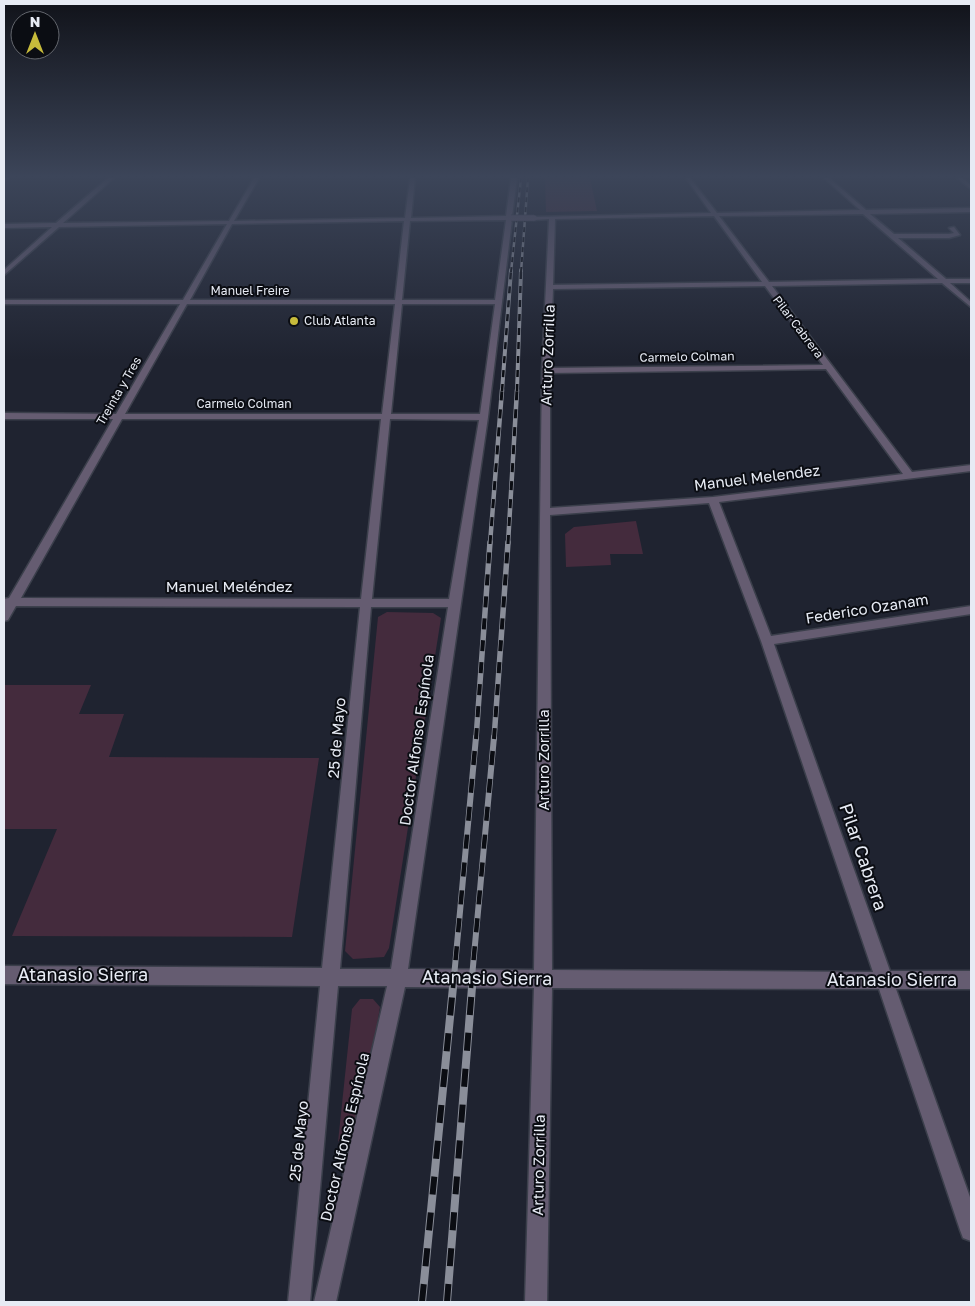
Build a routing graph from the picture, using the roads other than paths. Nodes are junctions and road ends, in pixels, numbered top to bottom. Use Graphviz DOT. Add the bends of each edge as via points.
graph roads {
  1 [pos="42,239"];
  2 [pos="220,239"];
  3 [pos="406,239"];
  4 [pos="507,239"];
  5 [pos="551,239"];
  6 [pos="733,239"];
  7 [pos="895,239"];
  8 [pos="4,273"];
  9 [pos="971,280"];
  10 [pos="944,281"];
  11 [pos="766,283"];
  12 [pos="550,287"];
  13 [pos="4,302"];
  14 [pos="183,302"];
  15 [pos="399,302"];
  16 [pos="497,302"];
  17 [pos="971,305"];
  18 [pos="828,367"];
  19 [pos="546,371"];
  20 [pos="4,416"];
  21 [pos="119,416"];
  22 [pos="387,416"];
  23 [pos="484,416"];
  24 [pos="971,468"];
  25 [pos="909,475"];
  26 [pos="713,500"];
  27 [pos="545,512"];
  28 [pos="8,602"];
  29 [pos="366,602"];
  30 [pos="454,603"];
  31 [pos="971,610"];
  32 [pos="4,617"];
  33 [pos="767,641"];
  34 [pos="4,975"];
  35 [pos="332,976"];
  36 [pos="398,977"];
  37 [pos="543,979"];
  38 [pos="971,980"];
  39 [pos="885,981"];
  40 [pos="971,1230"];
  41 [pos="299,1302"];
  42 [pos="325,1302"];
  43 [pos="536,1302"];
  1 -- 8 [label="street"];
  2 -- 14 [label="street, Treinta y Tres"];
  3 -- 15 [label="street, 25 de Mayo"];
  4 -- 16 [label="street, Doctor Alfonso Espínola"];
  5 -- 12 [label="street, Arturo Zorrilla"];
  6 -- 11 [label="street, Pilar Cabrera"];
  7 -- 10 [label="street"];
  9 -- 10 [label="street"];
  10 -- 11 [label="street"];
  10 -- 17 [label="street"];
  11 -- 12 [label="street"];
  11 -- 18 [label="street, Pilar Cabrera"];
  12 -- 19 [label="street, Arturo Zorrilla"];
  13 -- 14 [label="street, Manuel Freire"];
  14 -- 15 [label="street, Manuel Freire"];
  14 -- 21 [label="street, Treinta y Tres"];
  15 -- 16 [label="street, Manuel Freire"];
  15 -- 22 [label="street, 25 de Mayo"];
  16 -- 23 [label="street, Doctor Alfonso Espínola"];
  18 -- 19 [label="street, Carmelo Colman"];
  18 -- 25 [label="street, Pilar Cabrera"];
  19 -- 27 [label="street, Arturo Zorrilla"];
  20 -- 21 [label="street, Carmelo Colman"];
  21 -- 22 [label="street, Carmelo Colman"];
  21 -- 28 [label="street, Treinta y Tres"];
  22 -- 23 [label="street, Carmelo Colman"];
  22 -- 29 [label="street, 25 de Mayo"];
  23 -- 30 [label="street, Doctor Alfonso Espínola"];
  24 -- 25 [label="street, Manuel Melendez"];
  25 -- 26 [label="street, Manuel Melendez"];
  26 -- 27 [label="street, Manuel Melendez"];
  26 -- 33 [label="street, Pilar Cabrera"];
  27 -- 37 [label="street, Arturo Zorrilla"];
  28 -- 29 [label="street, Manuel Meléndez"];
  28 -- 32 [label="street, Treinta y Tres"];
  29 -- 30 [label="street, Manuel Meléndez"];
  29 -- 35 [label="street, 25 de Mayo"];
  30 -- 36 [label="street, Doctor Alfonso Espínola"];
  31 -- 33 [label="street, Federico Ozanam"];
  33 -- 39 [label="street, Pilar Cabrera"];
  34 -- 35 [label="street, Atanasio Sierra"];
  35 -- 36 [label="street, Atanasio Sierra"];
  35 -- 41 [label="street, 25 de Mayo"];
  36 -- 37 [label="street, Atanasio Sierra"];
  36 -- 42 [label="street, Doctor Alfonso Espínola"];
  37 -- 39 [label="street, Atanasio Sierra"];
  37 -- 43 [label="street, Arturo Zorrilla"];
  38 -- 39 [label="street, Atanasio Sierra"];
  39 -- 40 [label="street, Pilar Cabrera"];
}
